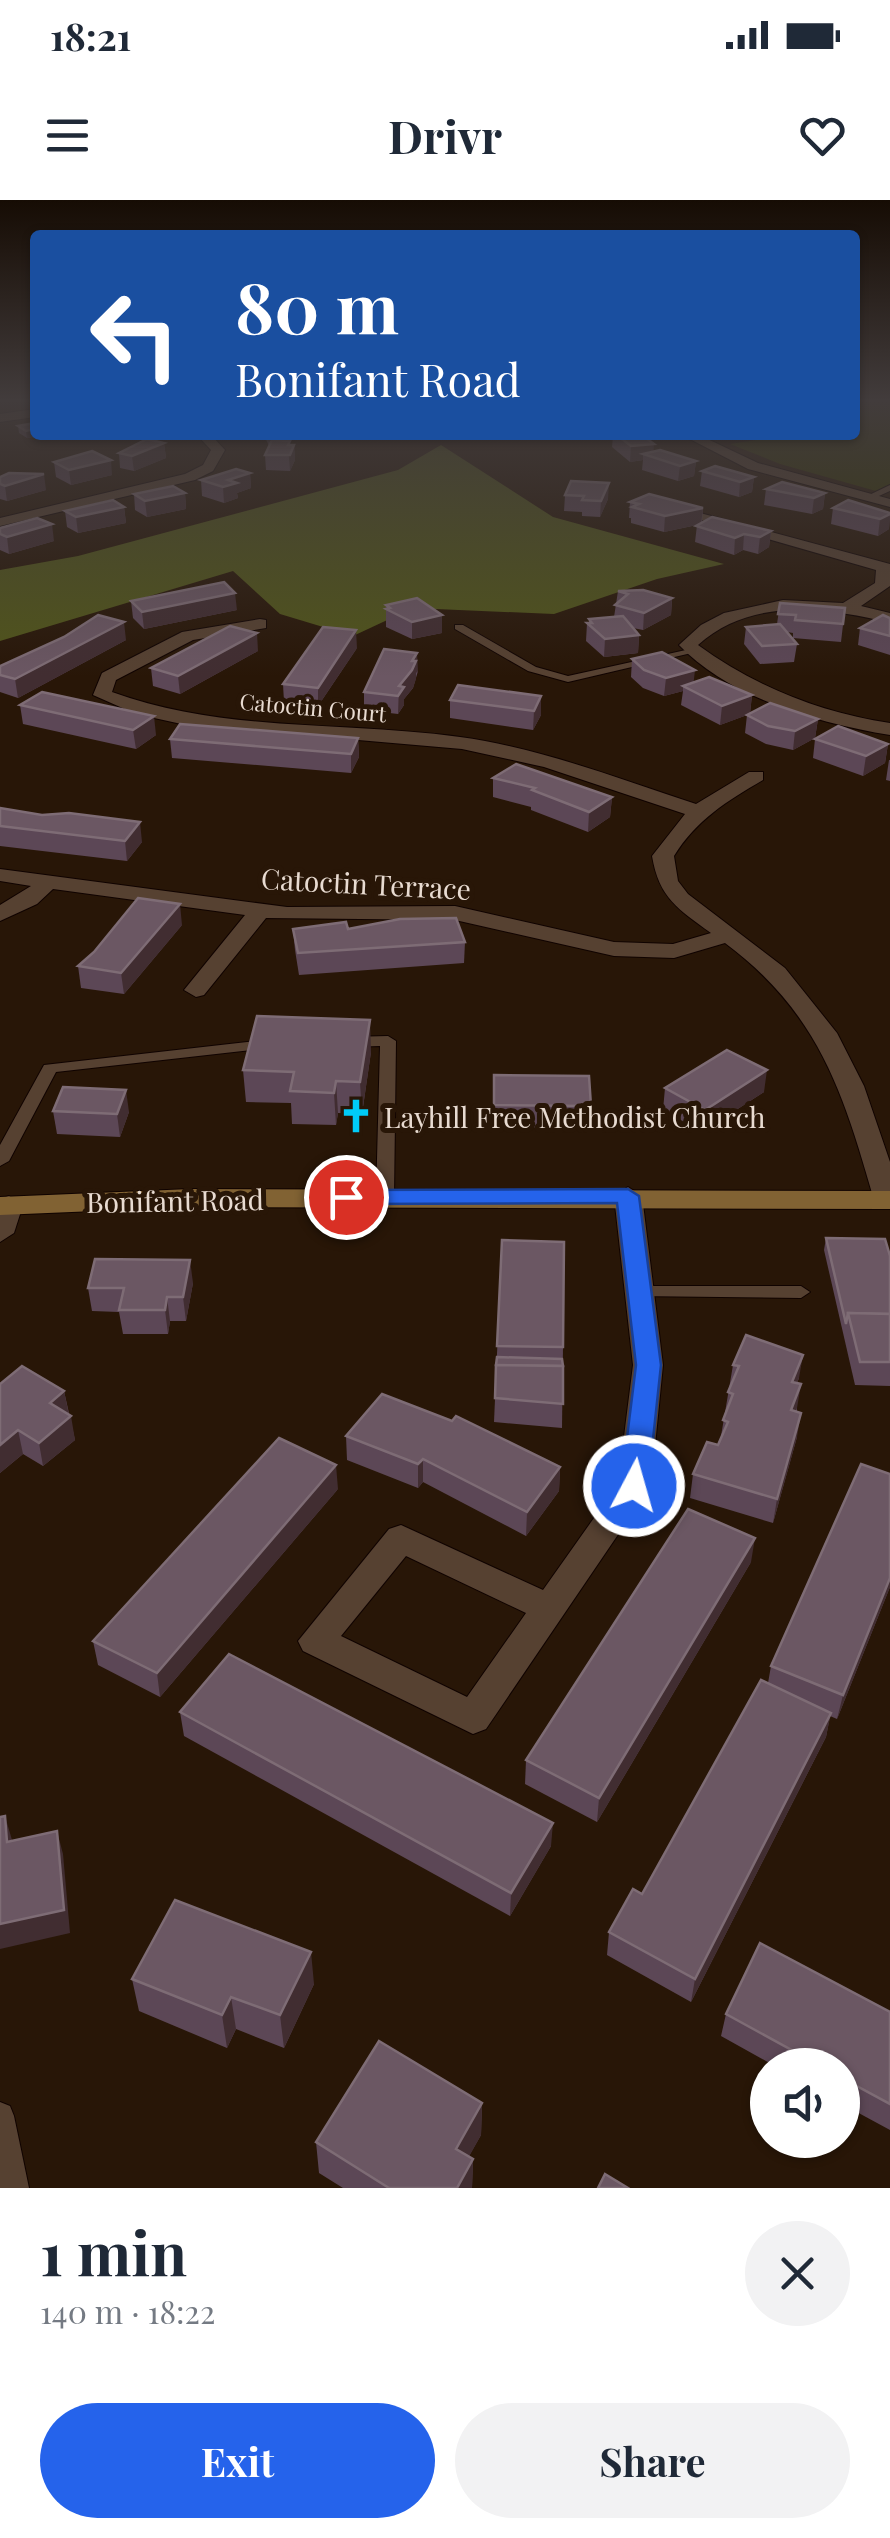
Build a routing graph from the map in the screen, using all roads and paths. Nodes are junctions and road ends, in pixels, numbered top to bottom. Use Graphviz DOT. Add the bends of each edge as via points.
graph roads {
  1 [pos="125,492"];
  2 [pos="850,492"];
  3 [pos="882,492"];
  4 [pos="870,497"];
  5 [pos="890,502"];
  6 [pos="650,504"];
  7 [pos="0,522"];
  8 [pos="845,609"];
  9 [pos="890,618"];
  10 [pos="260,624"];
  11 [pos="459,627"];
  12 [pos="695,651"];
  13 [pos="890,730"];
  14 [pos="756,776"];
  15 [pos="696,811"];
  16 [pos="0,875"];
  17 [pos="49,880"];
  18 [pos="261,910"];
  19 [pos="0,914"];
  20 [pos="726,936"];
  21 [pos="196,990"];
  22 [pos="332,1042"];
  23 [pos="295,1044"];
  24 [pos="0,1160"];
  25 [pos="628,1196"];
  26 [pos="385,1197"];
  27 [pos="889,1200"];
  28 [pos="5,1206"];
  29 [pos="0,1233"];
  30 [pos="640,1292"];
  31 [pos="802,1292"];
  32 [pos="550,1609"];
  33 [pos="0,2116"];
  34 [pos="14,2188"];
  1 -- 7 [label="street"];
  2 -- 4 [label="street"];
  3 -- 4 [label="lane"];
  4 -- 5 [label="street"];
  6 -- 8 [label="street" via="884,567 883,584"];
  8 -- 9 [label="street"];
  8 -- 12 [label="street" via="781,606 737,614 700,630 688,645"];
  10 -- 15 [label="street, Catoctin Court" via="188,636 108,677 102,695 134,710 206,721 465,744 539,759"];
  11 -- 12 [label="lane" via="532,669 568,679"];
  12 -- 13 [label="street" via="782,698"];
  14 -- 15 [label="street"];
  15 -- 20 [label="street" via="663,856 667,882"];
  16 -- 17 [label="street, Catoctin Terrace"];
  17 -- 18 [label="street, Catoctin Terrace"];
  17 -- 19 [label="street"];
  18 -- 20 [label="street, Catoctin Terrace" via="454,913 614,949 674,951"];
  18 -- 21 [label="street"];
  20 -- 27 [label="street" via="788,984 816,1020 852,1084"];
  22 -- 26 [label="lane" via="388,1041"];
  23 -- 24 [label="lane" via="50,1068"];
  25 -- 26 [label="main road, Bonifant Road"];
  25 -- 27 [label="main road, Bonifant Road"];
  25 -- 30 [label="street"];
  26 -- 28 [label="main road, Bonifant Road"];
  28 -- 29 [label="street"];
  30 -- 31 [label="lane"];
  30 -- 32 [label="street" via="648,1365 634,1486"];
  32 -- 32 [label="street" via="473,1718 316,1641 401,1538"];
  33 -- 34 [label="lane"];
}
